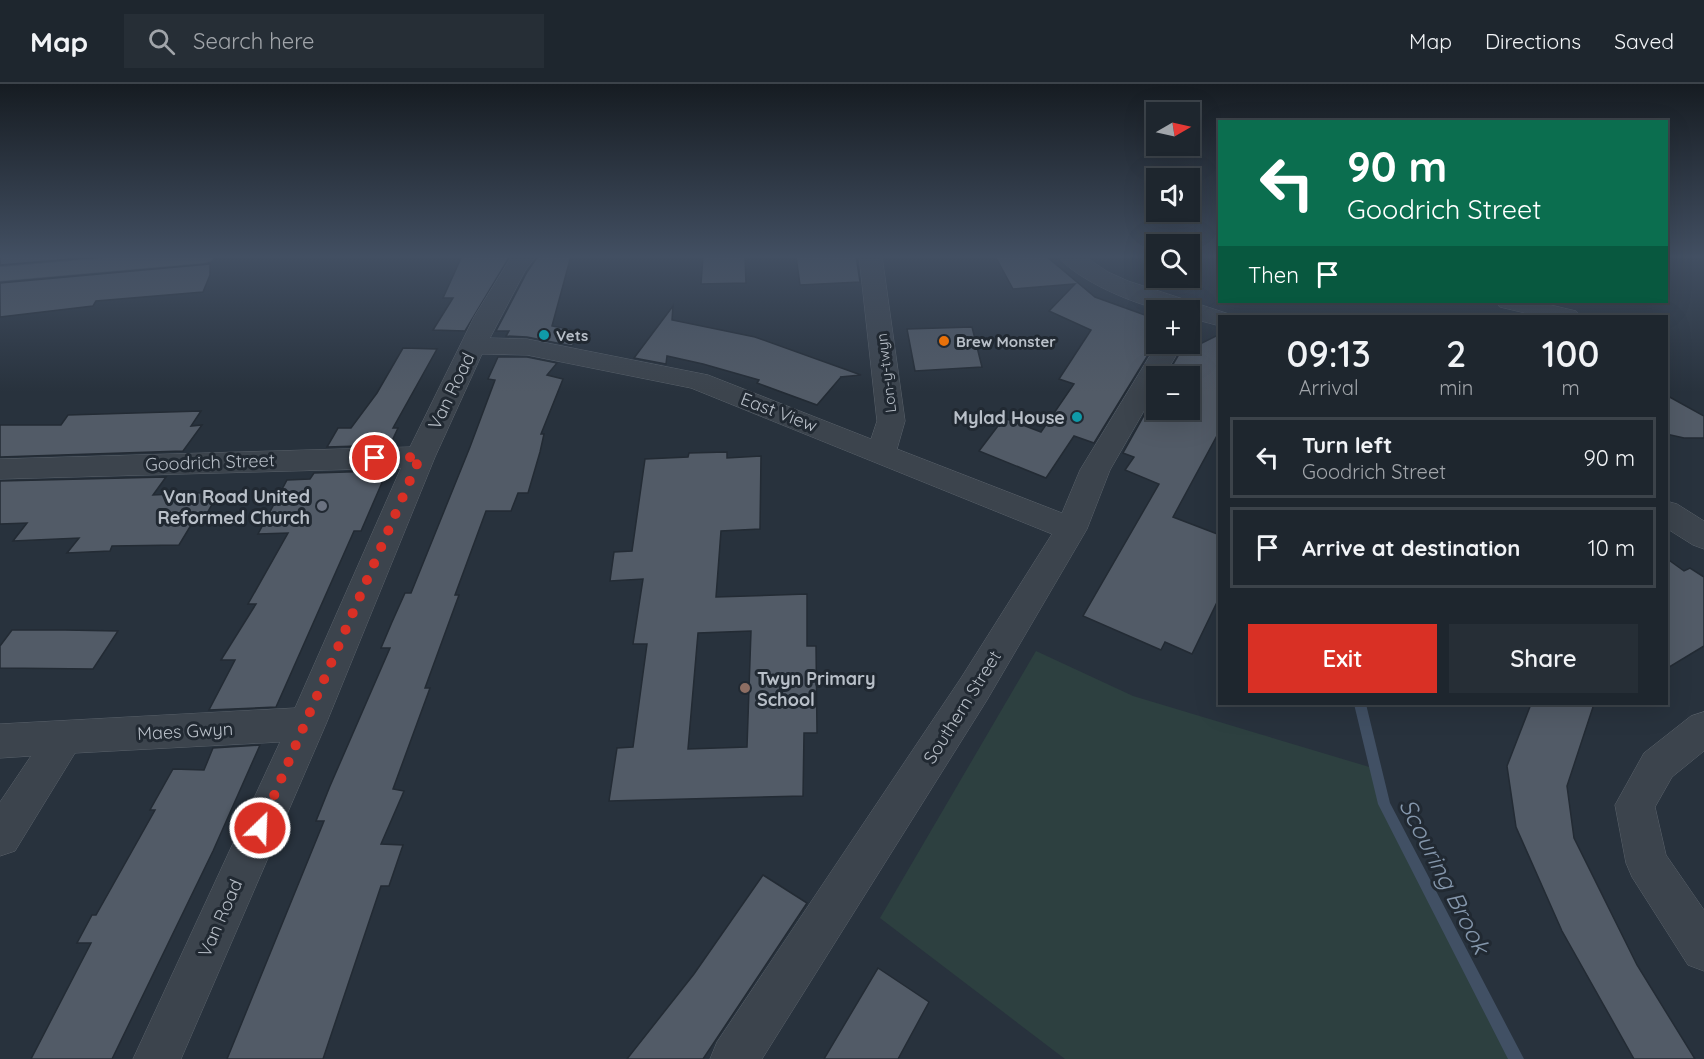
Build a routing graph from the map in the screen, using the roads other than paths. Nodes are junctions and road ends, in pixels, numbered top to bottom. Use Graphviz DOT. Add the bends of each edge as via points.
graph roads {
  1 [pos="497,302"];
  2 [pos="877,302"];
  3 [pos="1513,303"];
  4 [pos="1200,314"];
  5 [pos="1563,315"];
  6 [pos="1218,318"];
  7 [pos="473,346"];
  8 [pos="1164,354"];
  9 [pos="881,452"];
  10 [pos="420,457"];
  11 [pos="0,469"];
  12 [pos="1668,513"];
  13 [pos="1071,529"];
  14 [pos="1704,537"];
  15 [pos="307,724"];
  16 [pos="1704,728"];
  17 [pos="64,738"];
  18 [pos="0,741"];
  19 [pos="0,837"];
  20 [pos="1704,949"];
  21 [pos="157,1059"];
  22 [pos="735,1059"];
  1 -- 7 [label="street, Van Road"];
  2 -- 9 [label="street, Lon-y-twyn" via="891,421"];
  3 -- 5 [label="street"];
  4 -- 6 [label="street"];
  7 -- 9 [label="street, East View" via="527,347 698,381"];
  7 -- 10 [label="street, Van Road"];
  8 -- 13 [label="street, Southern Street" via="1095,470"];
  9 -- 13 [label="street, East View"];
  10 -- 11 [label="street, Goodrich Street"];
  10 -- 15 [label="street, Van Road"];
  12 -- 14 [label="street"];
  13 -- 22 [label="street, Southern Street" via="974,689"];
  15 -- 17 [label="street, Maes Gwyn"];
  15 -- 21 [label="street, Van Road"];
  16 -- 20 [label="street" via="1658,765 1635,805 1647,863"];
  17 -- 18 [label="street, Maes Gwyn"];
  17 -- 19 [label="street"];
}
